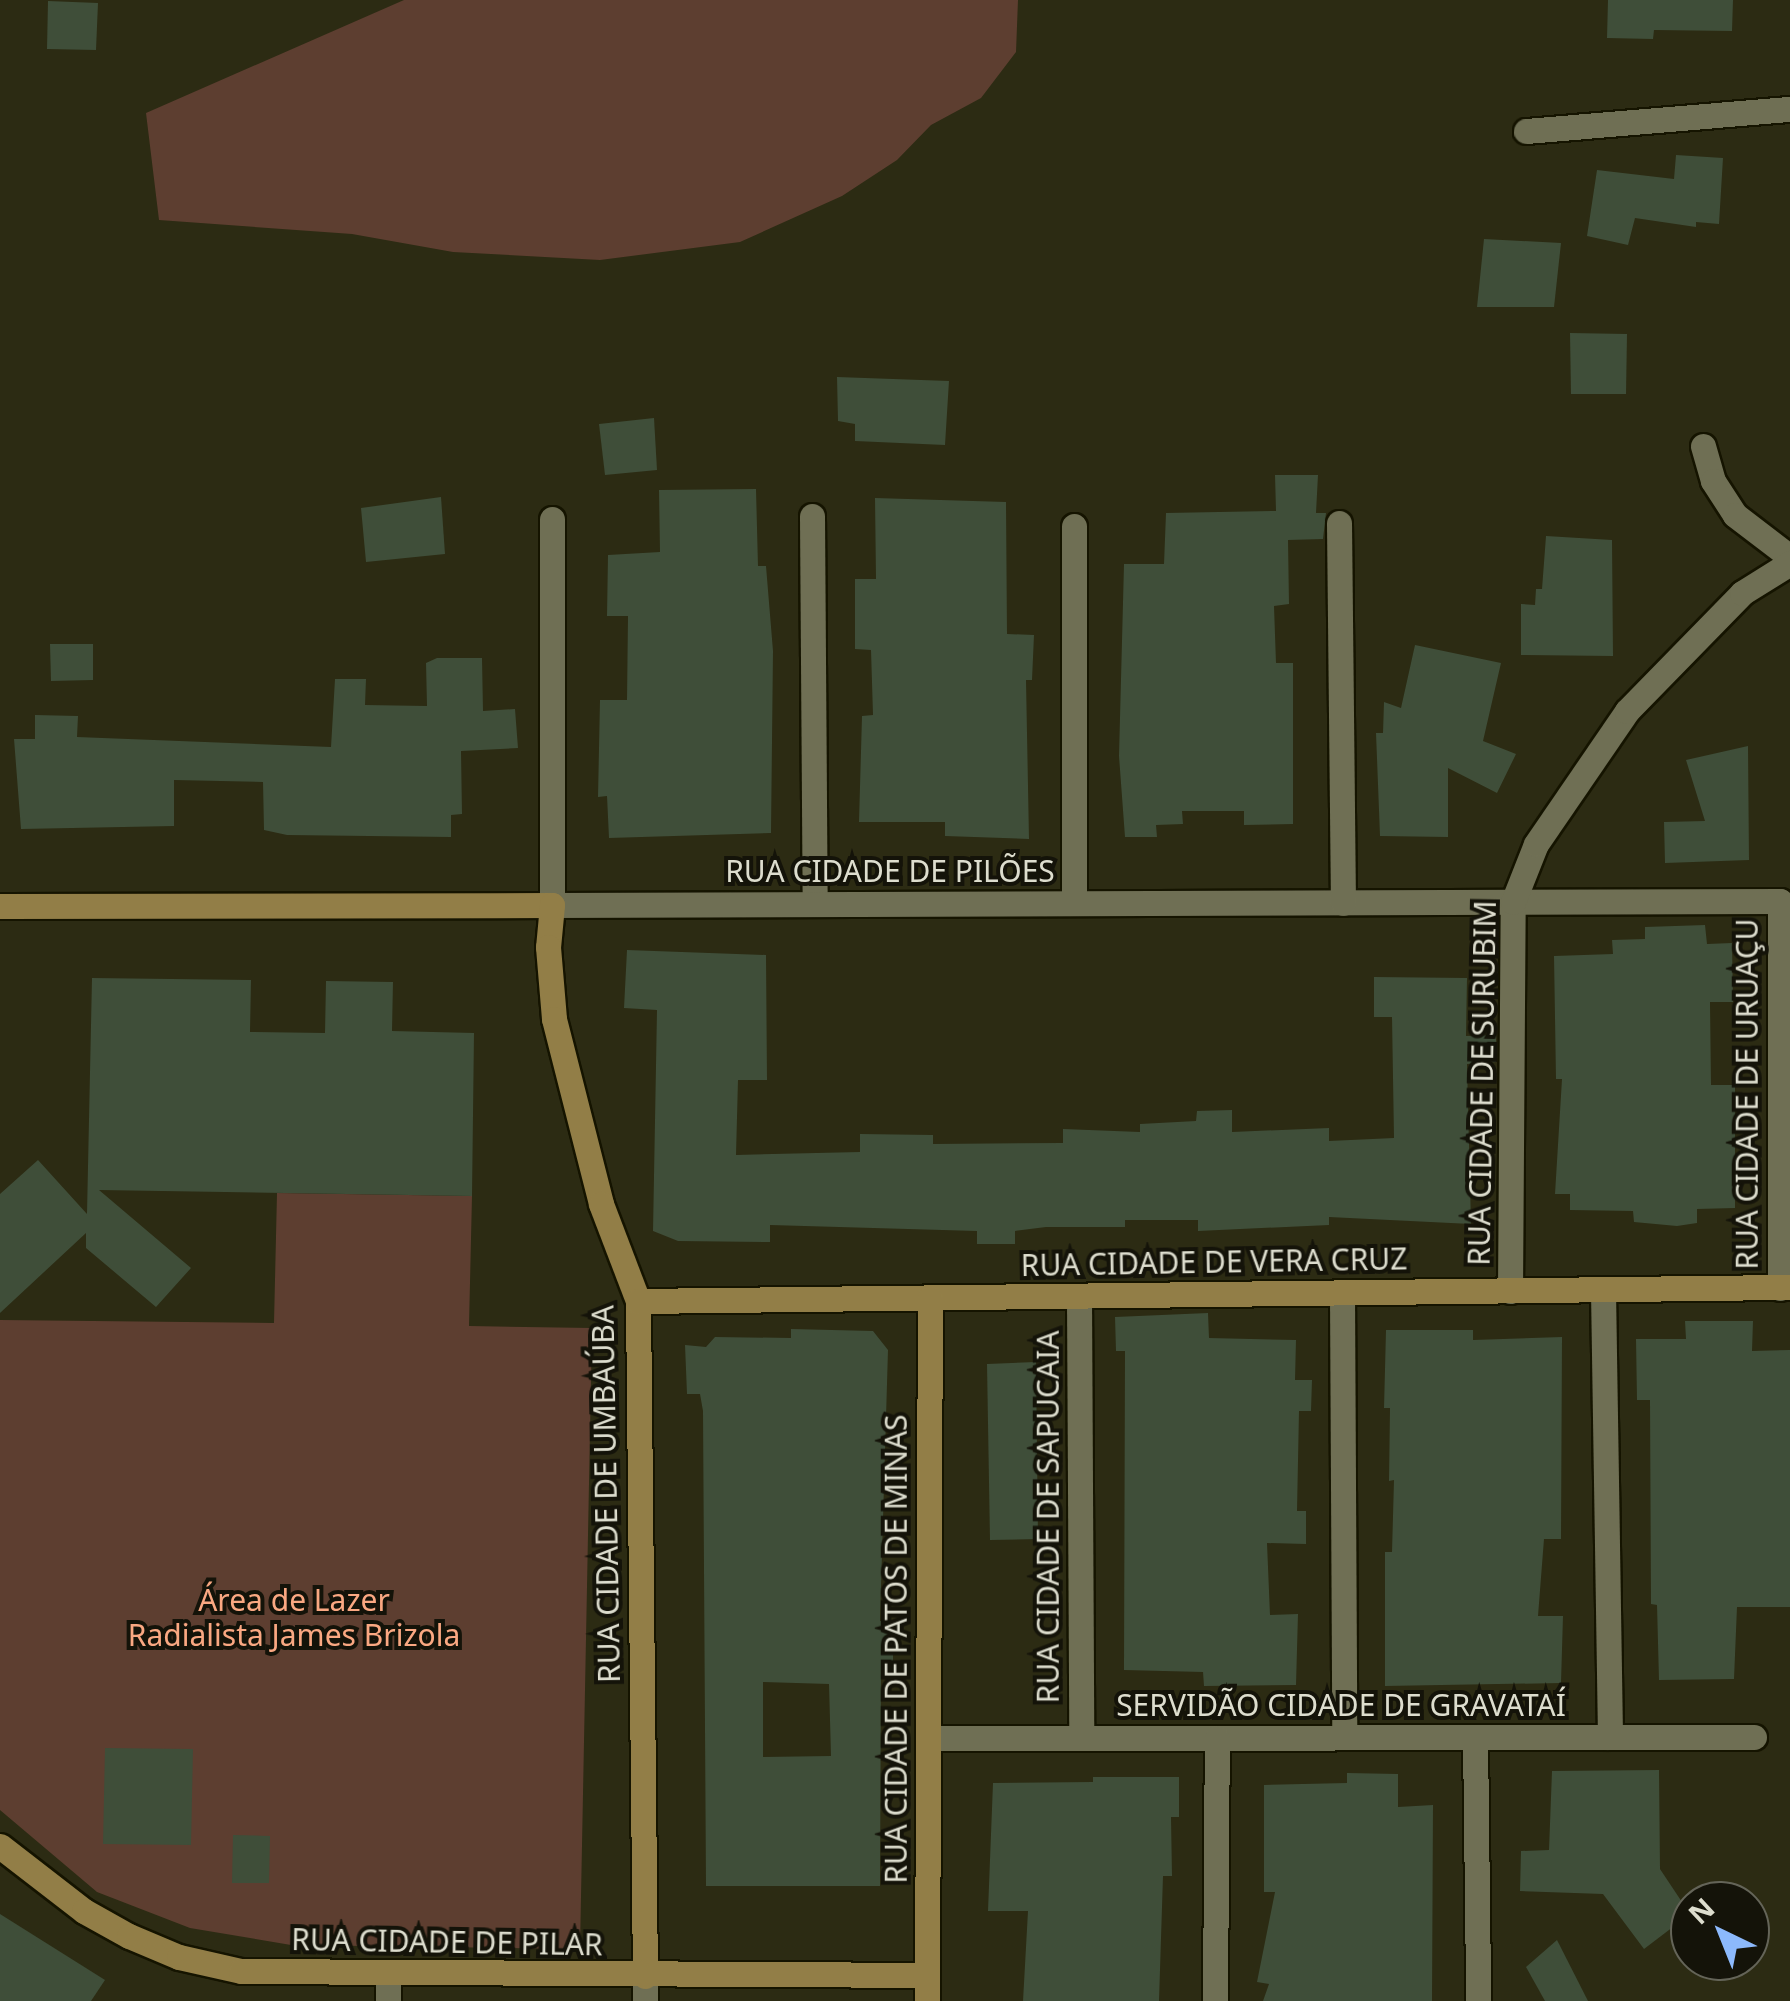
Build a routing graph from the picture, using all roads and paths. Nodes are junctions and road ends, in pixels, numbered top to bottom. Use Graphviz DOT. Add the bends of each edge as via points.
graph roads {
  1 [pos="1790,109"];
  2 [pos="1526,131"];
  3 [pos="1704,446"];
  4 [pos="812,516"];
  5 [pos="552,519"];
  6 [pos="1339,523"];
  7 [pos="1074,526"];
  8 [pos="1790,560"];
  9 [pos="1343,902"];
  10 [pos="1513,902"];
  11 [pos="1780,902"];
  12 [pos="1074,903"];
  13 [pos="552,904"];
  14 [pos="815,904"];
  15 [pos="0,906"];
  16 [pos="1785,1288"];
  17 [pos="1603,1290"];
  18 [pos="1510,1291"];
  19 [pos="1342,1293"];
  20 [pos="1079,1296"];
  21 [pos="930,1298"];
  22 [pos="638,1301"];
  23 [pos="1754,1736"];
  24 [pos="1344,1737"];
  25 [pos="1475,1737"];
  26 [pos="1610,1737"];
  27 [pos="928,1738"];
  28 [pos="1081,1738"];
  29 [pos="1217,1738"];
  30 [pos="0,1846"];
  31 [pos="388,1988"];
  32 [pos="645,1988"];
  33 [pos="928,1988"];
  34 [pos="1215,2001"];
  35 [pos="1478,2001"];
  1 -- 2 [label="street"];
  3 -- 8 [label="street" via="1713,481 1734,515"];
  4 -- 14 [label="street"];
  5 -- 13 [label="street, RUA CIDADE DE UMBAÚBA"];
  6 -- 9 [label="street"];
  7 -- 12 [label="street"];
  8 -- 10 [label="street, RUA CIDADE DE SURUBIM" via="1715,618 1626,712 1556,810"];
  9 -- 10 [label="street, RUA CIDADE DE PILÕES"];
  9 -- 12 [label="street, RUA CIDADE DE PILÕES"];
  10 -- 11 [label="street, RUA CIDADE DE PILÕES"];
  10 -- 18 [label="street, RUA CIDADE DE SURUBIM"];
  11 -- 16 [label="street, RUA CIDADE DE URUAÇU"];
  12 -- 14 [label="street, RUA CIDADE DE PILÕES"];
  13 -- 14 [label="street, RUA CIDADE DE PILÕES"];
  13 -- 15 [label="street, RUA CIDADE DE PILÕES"];
  13 -- 22 [label="street, RUA CIDADE DE UMBAÚBA" via="554,1020 600,1204"];
  16 -- 17 [label="street, RUA CIDADE DE VERA CRUZ"];
  17 -- 18 [label="street, RUA CIDADE DE VERA CRUZ"];
  17 -- 26 [label="street"];
  18 -- 19 [label="street, RUA CIDADE DE VERA CRUZ"];
  19 -- 20 [label="street, RUA CIDADE DE VERA CRUZ"];
  19 -- 24 [label="street"];
  20 -- 21 [label="street, RUA CIDADE DE VERA CRUZ"];
  20 -- 28 [label="street, RUA CIDADE DE SAPUCAIA"];
  21 -- 22 [label="street, RUA CIDADE DE VERA CRUZ"];
  21 -- 27 [label="street, RUA CIDADE DE PATOS DE MINAS"];
  22 -- 32 [label="street, RUA CIDADE DE UMBAÚBA"];
  23 -- 26 [label="street, SERVIDÃO CIDADE DE GRAVATAÍ"];
  24 -- 25 [label="street, SERVIDÃO CIDADE DE GRAVATAÍ"];
  24 -- 29 [label="street, SERVIDÃO CIDADE DE GRAVATAÍ"];
  25 -- 26 [label="street, SERVIDÃO CIDADE DE GRAVATAÍ"];
  25 -- 35 [label="street"];
  27 -- 28 [label="street, SERVIDÃO CIDADE DE GRAVATAÍ"];
  27 -- 33 [label="street, RUA CIDADE DE PATOS DE MINAS"];
  28 -- 29 [label="street, SERVIDÃO CIDADE DE GRAVATAÍ"];
  29 -- 34 [label="street"];
  30 -- 31 [label="street, RUA CIDADE DE PILAR" via="84,1911 178,1957"];
  31 -- 32 [label="street, RUA CIDADE DE PILAR"];
  32 -- 33 [label="street, RUA CIDADE DE PILAR"];
}
